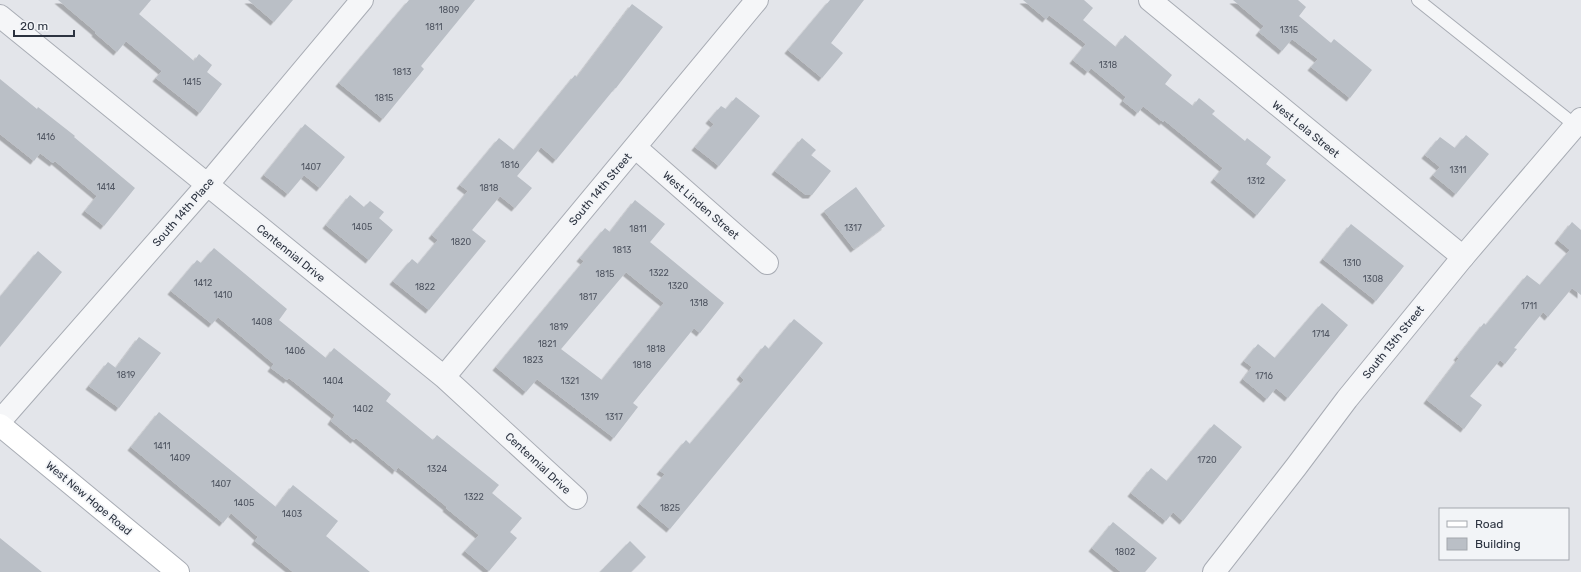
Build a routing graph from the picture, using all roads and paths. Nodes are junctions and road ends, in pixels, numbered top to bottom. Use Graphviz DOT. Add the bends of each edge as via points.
graph roads {
  1 [pos="362,0"];
  2 [pos="757,0"];
  3 [pos="1150,0"];
  4 [pos="1418,0"];
  5 [pos="0,16"];
  6 [pos="1578,122"];
  7 [pos="635,147"];
  8 [pos="207,185"];
  9 [pos="1463,257"];
  10 [pos="767,263"];
  11 [pos="444,377"];
  12 [pos="0,421"];
  13 [pos="0,425"];
  14 [pos="576,498"];
  15 [pos="178,572"];
  16 [pos="1214,572"];
  1 -- 8 [label="street, South 14th Place"];
  2 -- 7 [label="street, South 14th Street"];
  3 -- 9 [label="street, West Lela Street"];
  4 -- 6 [label="lane"];
  5 -- 8 [label="street, Centennial Drive"];
  6 -- 9 [label="street, South 13th Street"];
  7 -- 10 [label="street, West Linden Street"];
  7 -- 11 [label="street, South 14th Street"];
  8 -- 11 [label="street, Centennial Drive"];
  8 -- 12 [label="street, South 14th Place"];
  9 -- 16 [label="street, South 13th Street" via="1347,399"];
  11 -- 14 [label="street, Centennial Drive"];
  13 -- 15 [label="main road, West New Hope Road"];
}
